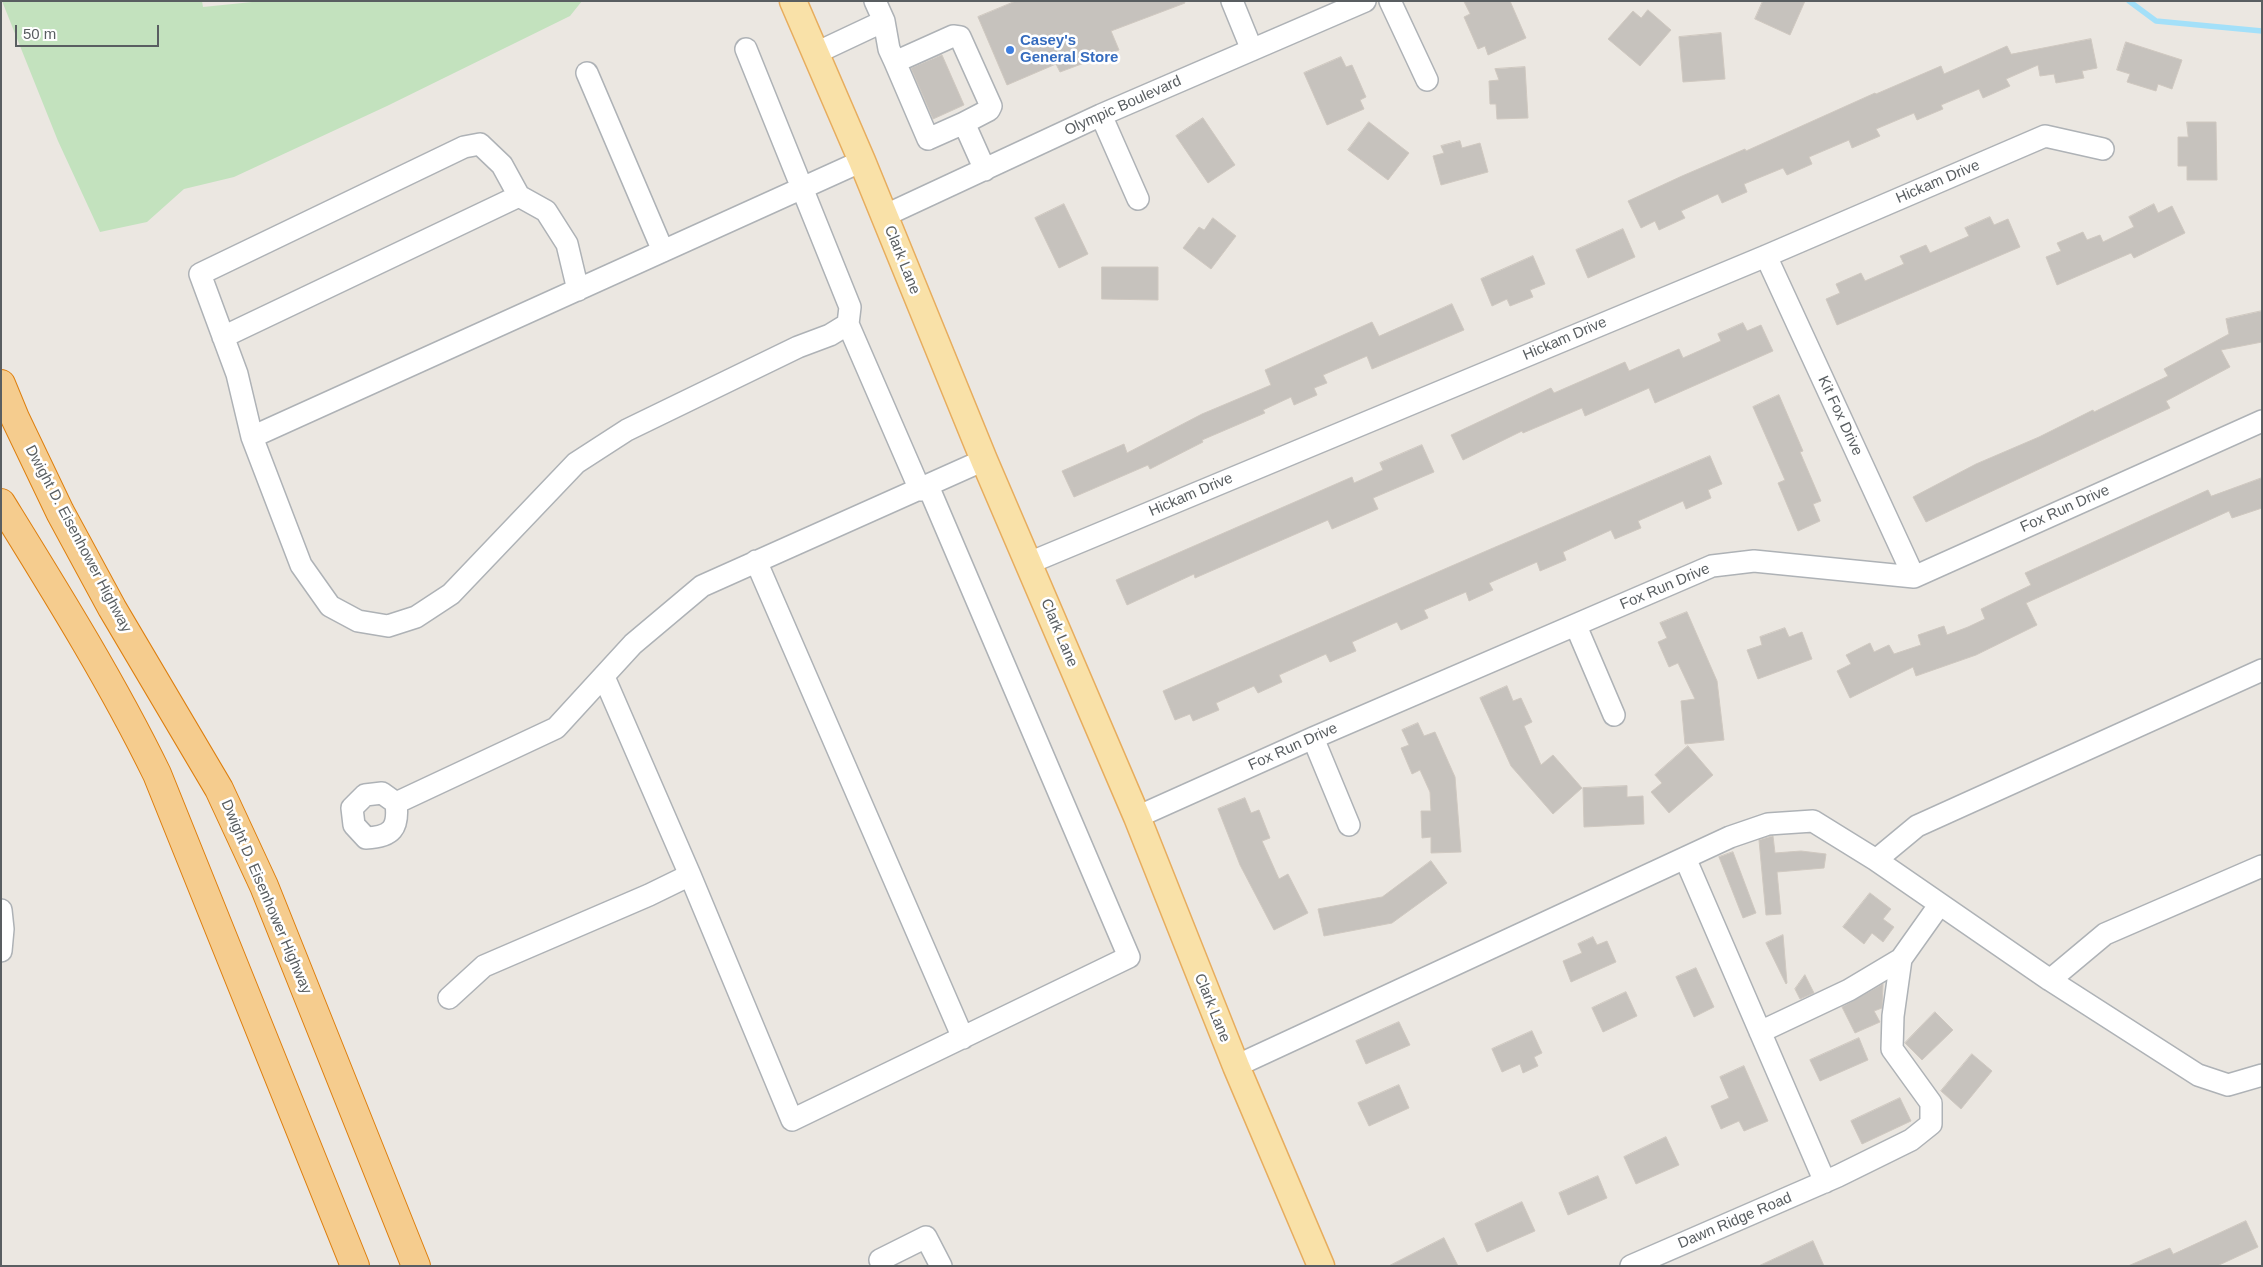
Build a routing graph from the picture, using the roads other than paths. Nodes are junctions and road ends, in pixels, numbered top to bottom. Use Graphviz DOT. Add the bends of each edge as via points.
graph roads {
  1 [pos="794,1"];
  2 [pos="875,1"];
  3 [pos="1232,1"];
  4 [pos="1365,1"];
  5 [pos="1390,1"];
  6 [pos="884,21"];
  7 [pos="746,50"];
  8 [pos="1252,50"];
  9 [pos="816,53"];
  10 [pos="895,62"];
  11 [pos="587,73"];
  12 [pos="1427,80"];
  13 [pos="1100,115"];
  14 [pos="964,123"];
  15 [pos="2103,149"];
  16 [pos="862,161"];
  17 [pos="985,170"];
  18 [pos="802,188"];
  19 [pos="519,196"];
  20 [pos="1138,199"];
  21 [pos="884,216"];
  22 [pos="663,251"];
  23 [pos="1766,256"];
  24 [pos="578,290"];
  25 [pos="848,324"];
  26 [pos="223,337"];
  27 [pos="1,384"];
  28 [pos="2262,421"];
  29 [pos="252,437"];
  30 [pos="984,460"];
  31 [pos="924,488"];
  32 [pos="1,503"];
  33 [pos="756,561"];
  34 [pos="1029,563"];
  35 [pos="1914,577"];
  36 [pos="1576,626"];
  37 [pos="2262,670"];
  38 [pos="604,676"];
  39 [pos="1614,715"];
  40 [pos="1313,738"];
  41 [pos="396,803"];
  42 [pos="1136,817"];
  43 [pos="1349,825"];
  44 [pos="1685,858"];
  45 [pos="1876,860"];
  46 [pos="2262,866"];
  47 [pos="690,875"];
  48 [pos="1940,904"];
  49 [pos="1,910"];
  50 [pos="1,951"];
  51 [pos="1901,959"];
  52 [pos="2050,980"];
  53 [pos="449,998"];
  54 [pos="1760,1032"];
  55 [pos="963,1038"];
  56 [pos="1236,1066"];
  57 [pos="2262,1075"];
  58 [pos="1831,1179"];
  59 [pos="355,1266"];
  60 [pos="416,1266"];
  61 [pos="883,1266"];
  62 [pos="941,1266"];
  63 [pos="1321,1266"];
  64 [pos="1631,1266"];
  1 -- 9 [label="main road, Clark Lane"];
  2 -- 6 [label="street"];
  3 -- 8 [label="street"];
  4 -- 8 [label="street, Olympic Boulevard"];
  5 -- 12 [label="street"];
  6 -- 9 [label="street"];
  6 -- 10 [label="street"];
  7 -- 18 [label="street"];
  8 -- 13 [label="street, Olympic Boulevard"];
  9 -- 16 [label="main road, Clark Lane"];
  10 -- 14 [label="street" via="928,139"];
  10 -- 14 [label="street" via="953,36 960,37 991,106"];
  11 -- 22 [label="street"];
  13 -- 17 [label="street, Olympic Boulevard"];
  13 -- 20 [label="street"];
  14 -- 17 [label="street"];
  15 -- 23 [label="street, Hickam Drive" via="2045,136"];
  16 -- 18 [label="street"];
  16 -- 21 [label="main road, Clark Lane"];
  17 -- 21 [label="street, Olympic Boulevard"];
  18 -- 22 [label="street"];
  18 -- 25 [label="street" via="850,307"];
  19 -- 24 [label="street" via="546,211 568,244"];
  19 -- 26 [label="street"];
  19 -- 26 [label="street" via="502,165 480,144 447,155 200,274"];
  21 -- 30 [label="main road, Clark Lane"];
  22 -- 24 [label="street"];
  23 -- 34 [label="street, Hickam Drive"];
  23 -- 35 [label="street, Kit Fox Drive"];
  24 -- 29 [label="street"];
  25 -- 29 [label="street" via="627,430 576,463 451,594 416,617 388,626 358,621 330,606 301,565"];
  25 -- 31 [label="street"];
  26 -- 29 [label="street" via="237,374"];
  27 -- 60 [label="highway, Dwight D. Eisenhower Highway" via="70,530 223,798 264,886"];
  28 -- 35 [label="street, Fox Run Drive"];
  30 -- 31 [label="street"];
  30 -- 34 [label="main road, Clark Lane"];
  31 -- 33 [label="street"];
  31 -- 55 [label="street" via="1129,957"];
  32 -- 59 [label="highway" via="69,612 127,713 157,774"];
  33 -- 38 [label="street" via="702,586 633,644"];
  33 -- 55 [label="street"];
  34 -- 42 [label="main road, Clark Lane"];
  35 -- 36 [label="street, Fox Run Drive" via="1754,561 1712,566"];
  36 -- 39 [label="street"];
  36 -- 40 [label="street, Fox Run Drive"];
  37 -- 45 [label="street" via="1917,826"];
  38 -- 41 [label="street" via="556,728"];
  38 -- 47 [label="street"];
  40 -- 42 [label="street, Fox Run Drive"];
  40 -- 43 [label="street"];
  42 -- 56 [label="main road, Clark Lane"];
  44 -- 45 [label="street" via="1768,824 1813,821"];
  44 -- 54 [label="street"];
  44 -- 56 [label="street"];
  45 -- 48 [label="street"];
  46 -- 52 [label="street" via="2105,934"];
  47 -- 53 [label="street" via="484,966"];
  47 -- 55 [label="street" via="792,1120"];
  48 -- 51 [label="street"];
  48 -- 52 [label="street"];
  49 -- 50 [label="street" via="4,929"];
  51 -- 54 [label="street" via="1849,990"];
  51 -- 58 [label="street, Dawn Ridge Road" via="1892,1048 1931,1103 1931,1124 1911,1140"];
  52 -- 57 [label="street" via="2198,1075 2228,1085"];
  54 -- 58 [label="street"];
  56 -- 63 [label="main road, Clark Lane"];
  58 -- 64 [label="street, Dawn Ridge Road"];
  61 -- 62 [label="street" via="880,1260 926,1237"];
}
